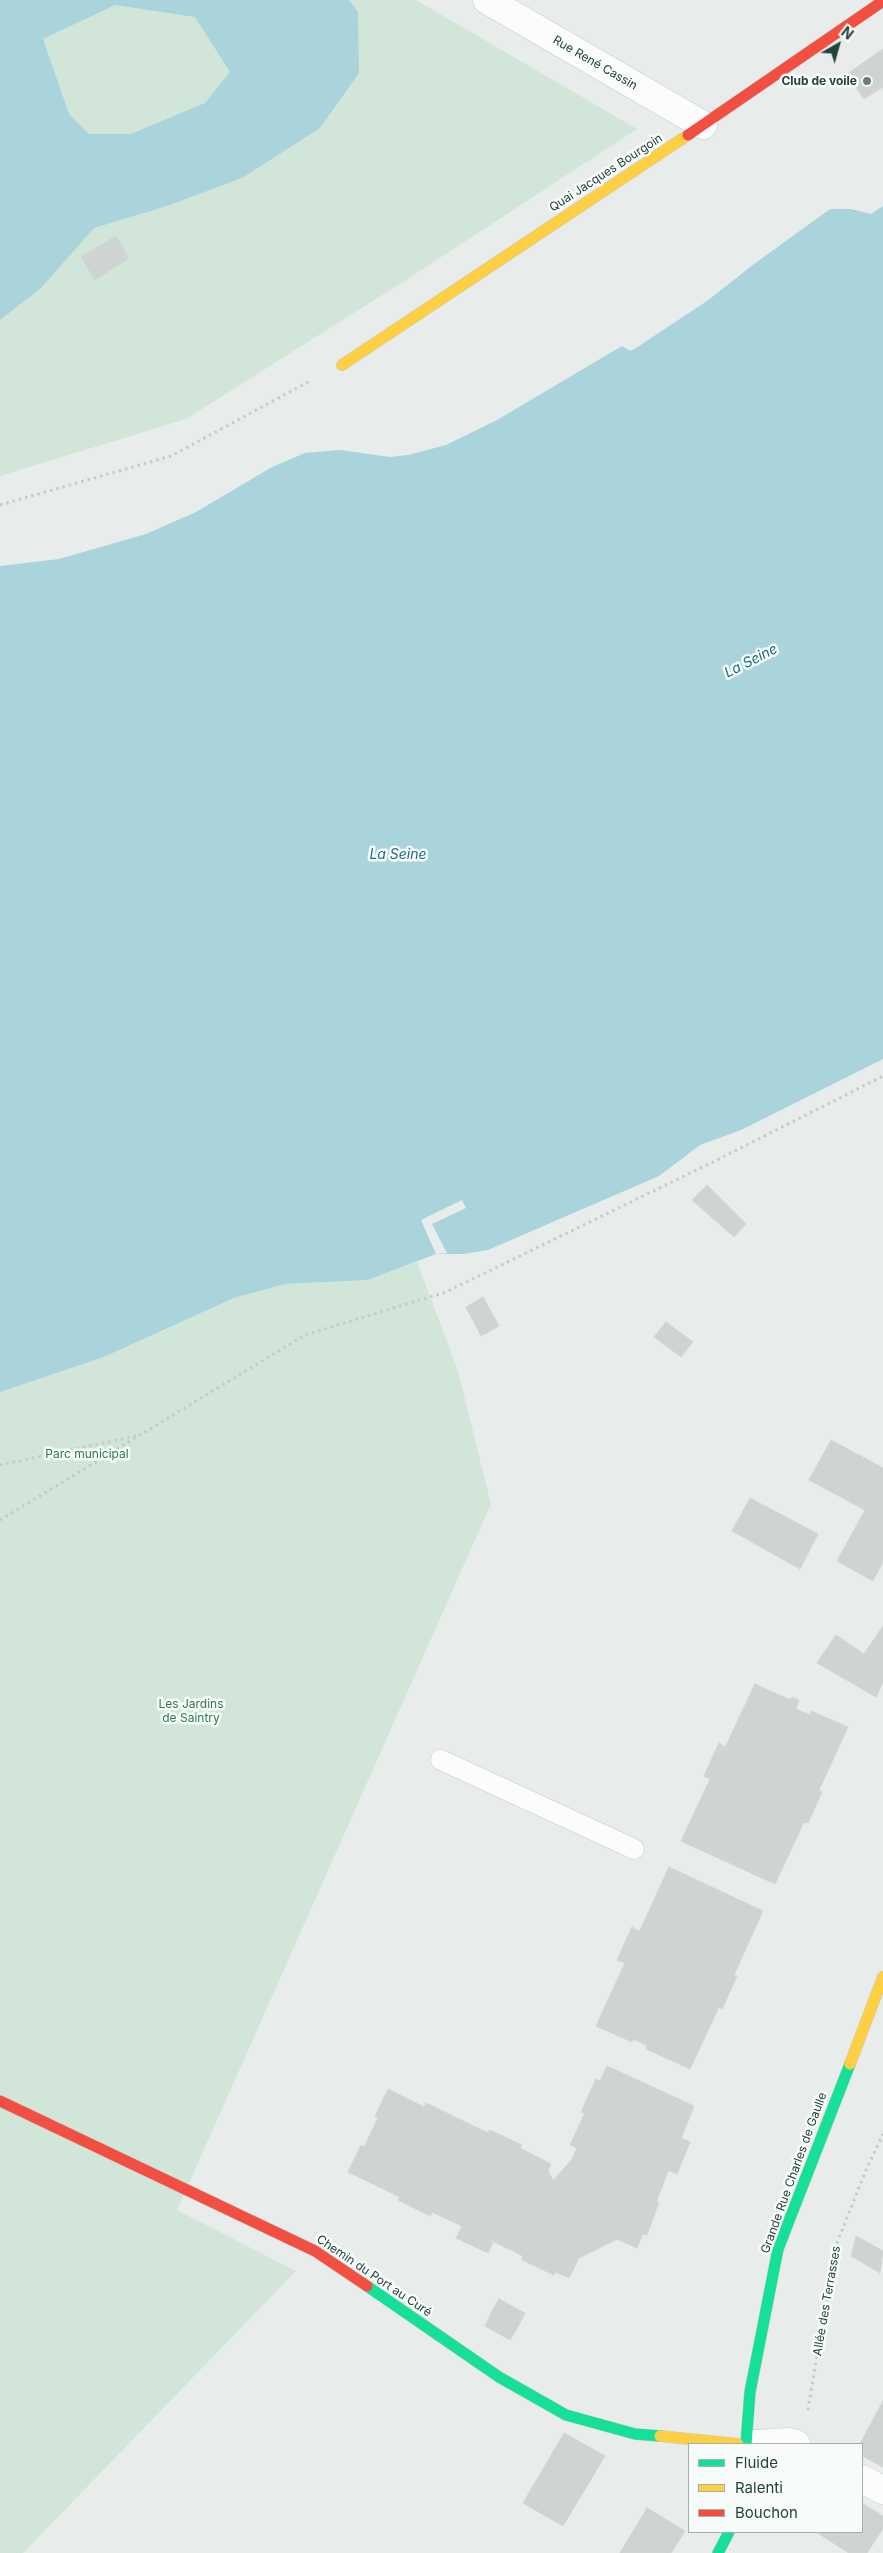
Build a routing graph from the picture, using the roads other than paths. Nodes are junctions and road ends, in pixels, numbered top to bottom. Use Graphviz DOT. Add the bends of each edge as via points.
graph roads {
  1 [pos="487,0"];
  2 [pos="883,1"];
  3 [pos="704,125"];
  4 [pos="342,365"];
  5 [pos="442,1760"];
  6 [pos="634,1849"];
  7 [pos="883,1977"];
  8 [pos="0,2101"];
  9 [pos="728,2443"];
  10 [pos="746,2443"];
  11 [pos="772,2443"];
  12 [pos="792,2443"];
  13 [pos="863,2480"];
  14 [pos="883,2490"];
  15 [pos="728,2533"];
  16 [pos="718,2553"];
  1 -- 3 [label="street, Rue René Cassin"];
  2 -- 3 [label="street, Quai Jacques Bourgoin"];
  3 -- 4 [label="street, Quai Jacques Bourgoin"];
  5 -- 6 [label="lane"];
  7 -- 10 [label="street, Grande Rue Charles de Gaulle" via="778,2249 750,2392"];
  8 -- 9 [label="street, Chemin du Port au Curé" via="316,2251 500,2377 566,2415 635,2434"];
  11 -- 12 [label="street"];
  13 -- 14 [label="street"];
  15 -- 16 [label="street"];
}
